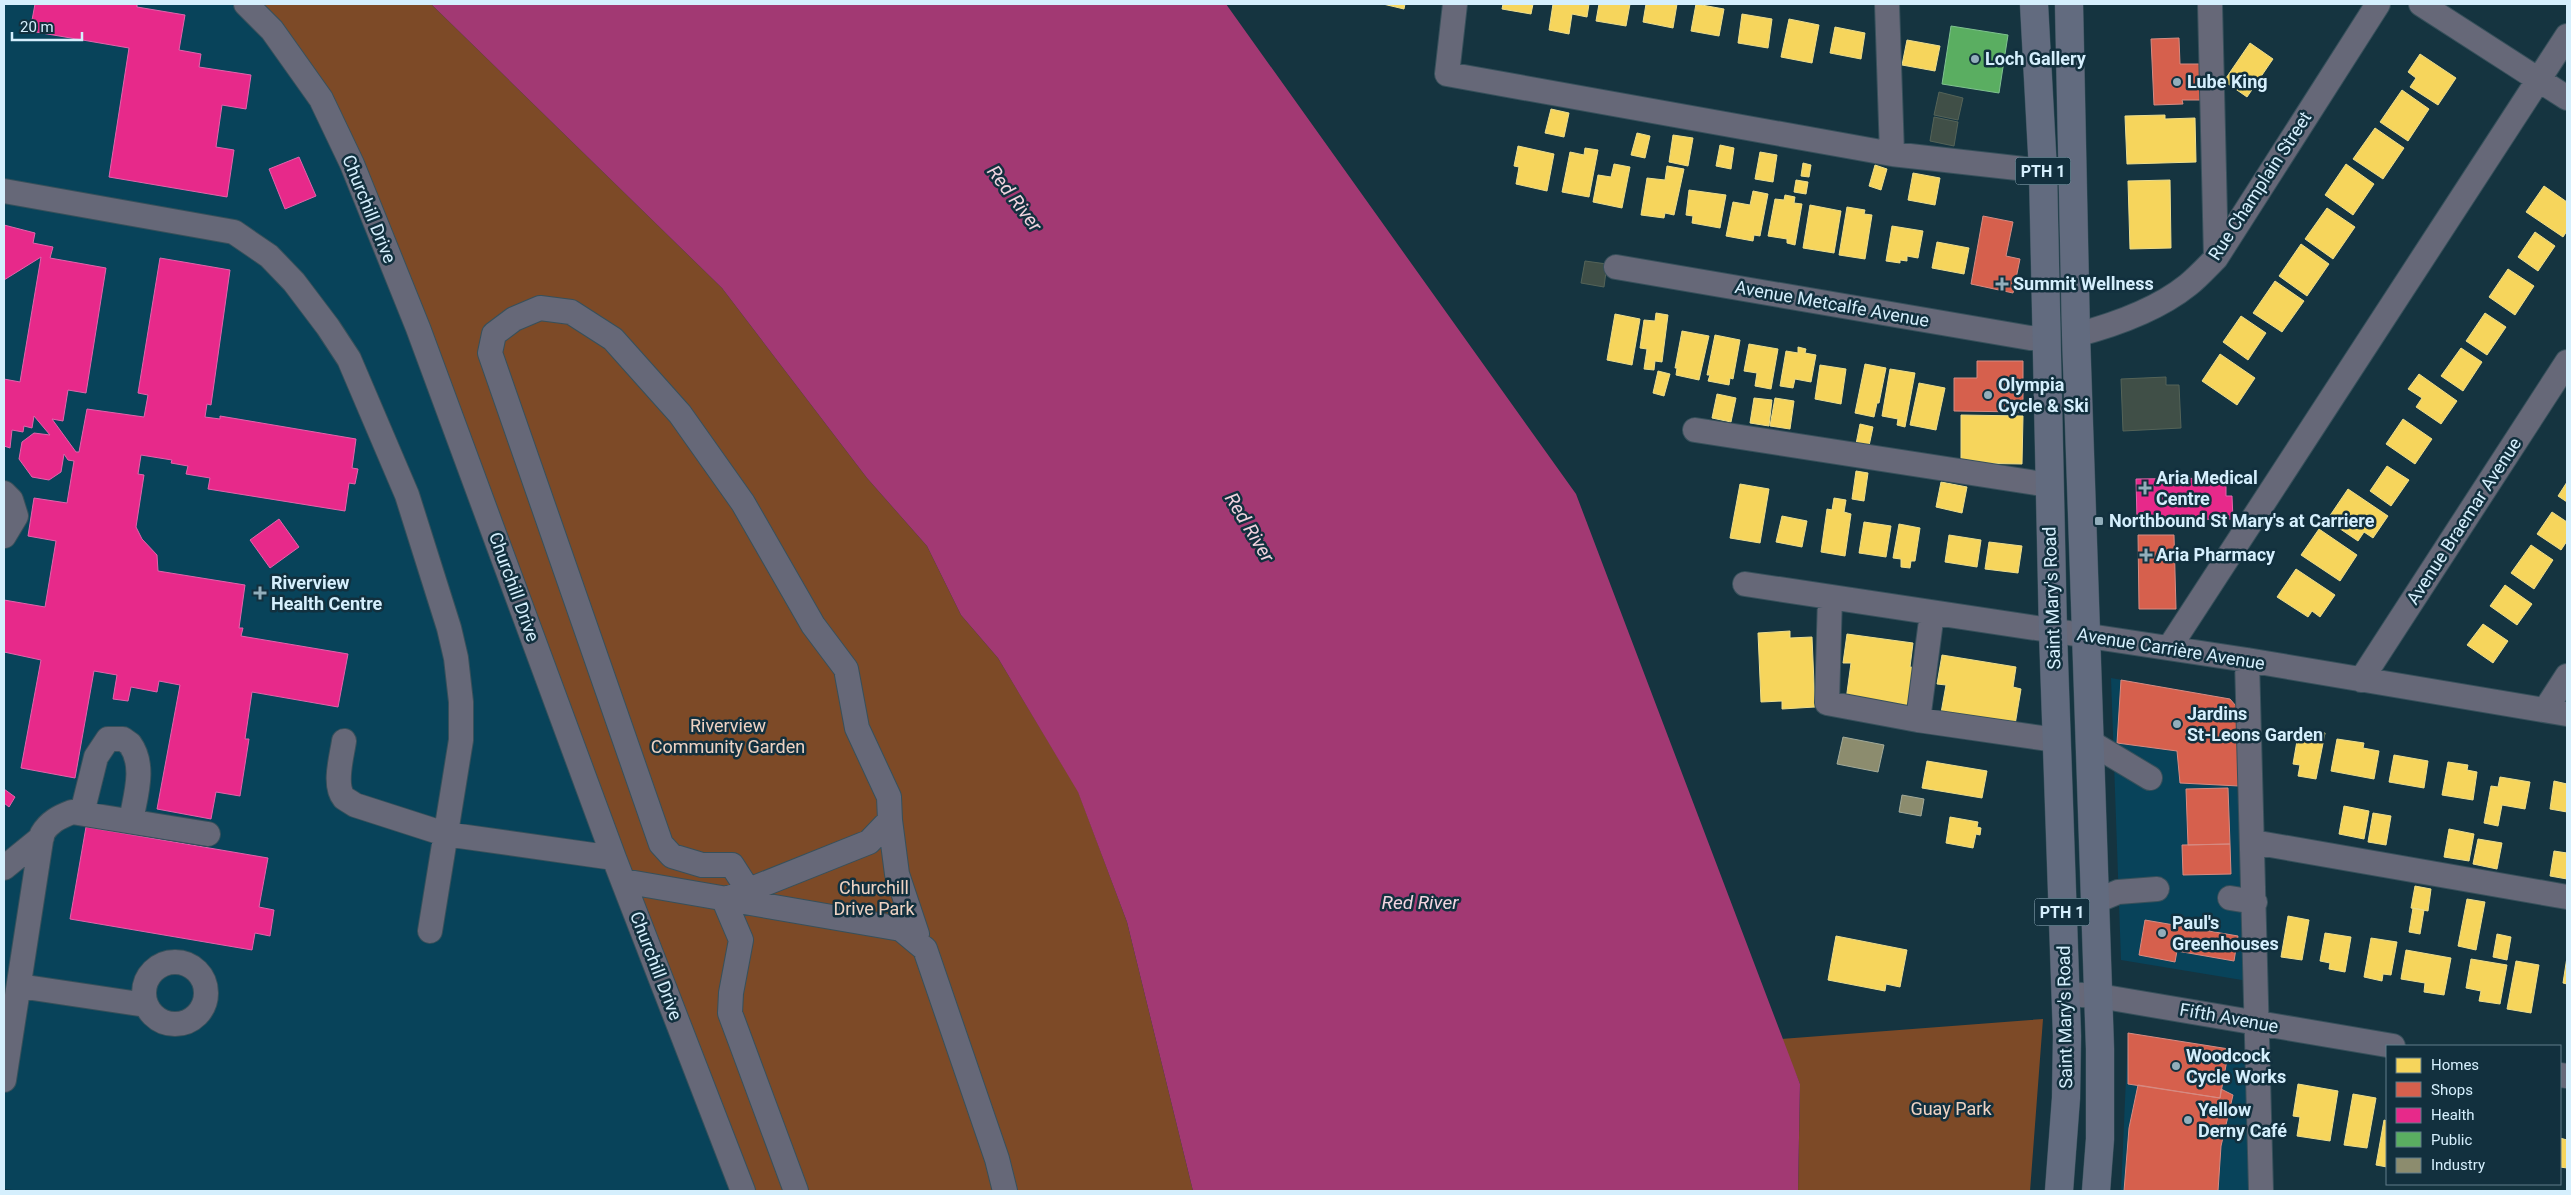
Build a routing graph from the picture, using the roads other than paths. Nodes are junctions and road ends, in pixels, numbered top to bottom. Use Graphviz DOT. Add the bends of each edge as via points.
graph roads {
  1 [pos="246,4"];
  2 [pos="1455,4"];
  3 [pos="1887,4"];
  4 [pos="2034,4"];
  5 [pos="2069,4"];
  6 [pos="2210,4"];
  7 [pos="2378,4"];
  8 [pos="2421,4"];
  9 [pos="2567,36"];
  10 [pos="2539,79"];
  11 [pos="2567,98"];
  12 [pos="1892,154"];
  13 [pos="2043,171"];
  14 [pos="4,192"];
  15 [pos="2216,258"];
  16 [pos="1616,267"];
  17 [pos="2076,336"];
  18 [pos="2047,338"];
  19 [pos="2567,362"];
  20 [pos="1695,430"];
  21 [pos="2049,485"];
  22 [pos="4,493"];
  23 [pos="4,536"];
  24 [pos="1745,584"];
  25 [pos="1830,597"];
  26 [pos="1932,613"];
  27 [pos="2053,632"];
  28 [pos="2087,636"];
  29 [pos="2169,648"];
  30 [pos="2247,660"];
  31 [pos="2567,676"];
  32 [pos="2360,680"];
  33 [pos="2556,712"];
  34 [pos="1918,720"];
  35 [pos="2056,740"];
  36 [pos="344,741"];
  37 [pos="2090,742"];
  38 [pos="2150,778"];
  39 [pos="82,813"];
  40 [pos="890,820"];
  41 [pos="131,821"];
  42 [pos="208,834"];
  43 [pos="446,834"];
  44 [pos="42,837"];
  45 [pos="2253,842"];
  46 [pos="614,858"];
  47 [pos="4,868"];
  48 [pos="623,881"];
  49 [pos="2157,889"];
  50 [pos="748,890"];
  51 [pos="2567,897"];
  52 [pos="2230,898"];
  53 [pos="724,900"];
  54 [pos="2094,902"];
  55 [pos="2255,902"];
  56 [pos="430,931"];
  57 [pos="913,939"];
  58 [pos="12,994"];
  59 [pos="2065,994"];
  60 [pos="2099,996"];
  61 [pos="146,1005"];
  62 [pos="2258,1023"];
  63 [pos="2387,1045"];
  64 [pos="4,1080"];
  65 [pos="743,1191"];
  66 [pos="796,1191"];
  67 [pos="1005,1191"];
  68 [pos="2059,1191"];
  69 [pos="2096,1191"];
  70 [pos="2261,1191"];
  1 -- 46 [label="street, Churchill Drive" via="272,30 321,99 352,164 418,328"];
  2 -- 12 [label="street" via="1447,74"];
  3 -- 12 [label="street"];
  4 -- 13 [label="highway, Saint Mary's Road / PTH 1"];
  5 -- 17 [label="highway, Saint Mary's Road / PTH 1"];
  6 -- 15 [label="street"];
  7 -- 15 [label="street, Rue Champlain Street"];
  8 -- 10 [label="street"];
  9 -- 10 [label="street"];
  10 -- 11 [label="street"];
  10 -- 29 [label="street"];
  12 -- 13 [label="street"];
  13 -- 18 [label="highway, Saint Mary's Road / PTH 1"];
  14 -- 43 [label="street" via="234,232 268,256 328,326 366,395 407,495 451,636 461,702 461,740"];
  15 -- 17 [label="street, Rue Champlain Street" via="2188,285 2160,303"];
  16 -- 18 [label="street, Avenue Metcalfe Avenue" via="2030,338"];
  17 -- 18 [label="highway"];
  17 -- 28 [label="highway, Saint Mary's Road / PTH 1"];
  18 -- 21 [label="highway, Saint Mary's Road / PTH 1"];
  19 -- 32 [label="street, Avenue Braemar Avenue"];
  20 -- 21 [label="street"];
  21 -- 27 [label="highway, Saint Mary's Road / PTH 1"];
  22 -- 23 [label="street" via="11,500 16,516"];
  24 -- 25 [label="street, Avenue Carrière Avenue"];
  25 -- 26 [label="street, Avenue Carrière Avenue"];
  25 -- 34 [label="street" via="1827,703"];
  26 -- 27 [label="street, Avenue Carrière Avenue"];
  26 -- 34 [label="street"];
  27 -- 28 [label="street, Avenue Carrière Avenue"];
  27 -- 35 [label="highway, Saint Mary's Road / PTH 1"];
  28 -- 29 [label="street, Avenue Carrière Avenue"];
  28 -- 37 [label="highway, Saint Mary's Road / PTH 1"];
  29 -- 30 [label="street, Avenue Carrière Avenue"];
  30 -- 32 [label="street, Avenue Carrière Avenue"];
  30 -- 45 [label="street"];
  31 -- 33 [label="street"];
  32 -- 33 [label="street, Avenue Carrière Avenue"];
  34 -- 35 [label="street"];
  35 -- 59 [label="highway, Saint Mary's Road / PTH 1"];
  36 -- 43 [label="street" via="339,778 343,797 355,805"];
  37 -- 38 [label="street"];
  37 -- 54 [label="highway, Saint Mary's Road / PTH 1"];
  39 -- 41 [label="street"];
  39 -- 41 [label="street" via="96,757 108,739 116,738 130,744 138,760"];
  39 -- 44 [label="street" via="61,816 46,827"];
  40 -- 50 [label="street" via="869,842"];
  40 -- 50 [label="street" via="889,797 857,728 846,669 813,625 743,503 680,414 614,339 571,312 540,308 514,319 494,334 490,353 661,844 672,856 702,865 732,865"];
  40 -- 57 [label="street" via="897,874 917,934"];
  41 -- 42 [label="street"];
  43 -- 46 [label="street"];
  43 -- 56 [label="street"];
  44 -- 47 [label="street"];
  44 -- 58 [label="street"];
  45 -- 51 [label="street"];
  45 -- 55 [label="street"];
  46 -- 48 [label="street, Churchill Drive"];
  48 -- 53 [label="street"];
  48 -- 65 [label="street, Churchill Drive"];
  49 -- 54 [label="street" via="2118,892"];
  50 -- 53 [label="street"];
  52 -- 55 [label="street"];
  53 -- 57 [label="street" via="901,929"];
  53 -- 66 [label="street" via="742,940 730,1013"];
  54 -- 60 [label="highway, Saint Mary's Road / PTH 1"];
  55 -- 62 [label="street"];
  57 -- 67 [label="street" via="925,949"];
  58 -- 61 [label="street"];
  58 -- 64 [label="street"];
  59 -- 60 [label="street, Fifth Avenue"];
  59 -- 68 [label="highway, Saint Mary's Road / PTH 1" via="2067,1089"];
  60 -- 62 [label="street, Fifth Avenue"];
  60 -- 69 [label="highway, Saint Mary's Road / PTH 1" via="2101,1103"];
  62 -- 63 [label="street, Fifth Avenue"];
  62 -- 70 [label="street"];
}
